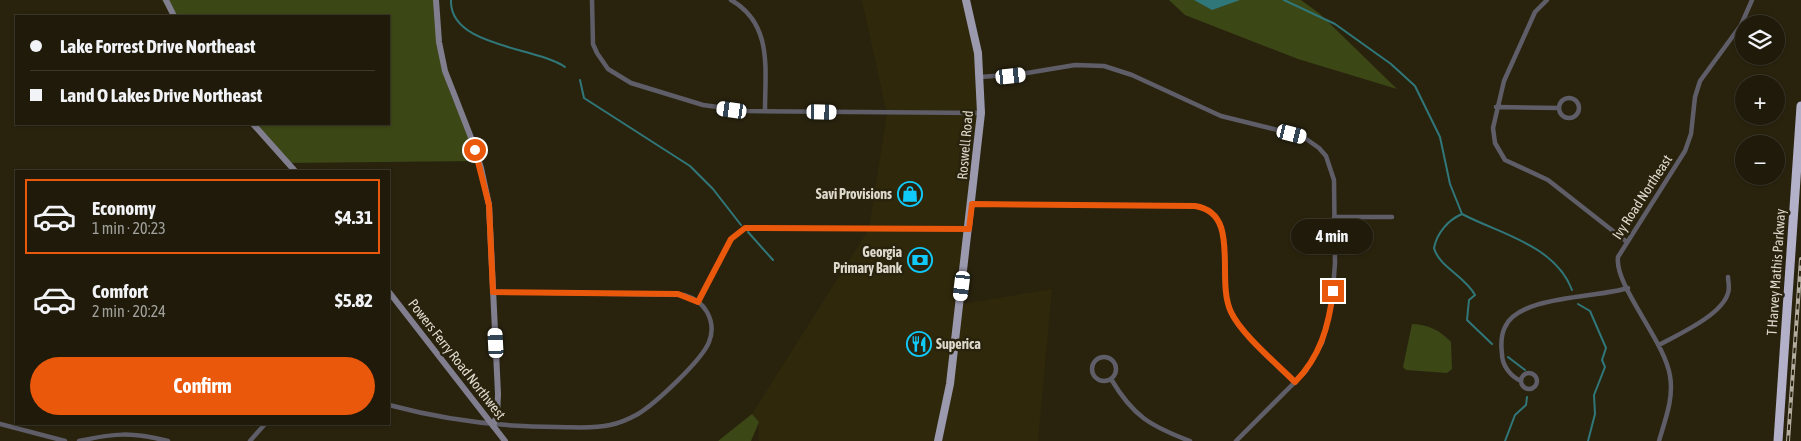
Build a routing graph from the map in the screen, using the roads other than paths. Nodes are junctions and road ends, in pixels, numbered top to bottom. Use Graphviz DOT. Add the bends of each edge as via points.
graph roads {
  1 [pos="166,0"];
  2 [pos="436,0"];
  3 [pos="592,0"];
  4 [pos="731,0"];
  5 [pos="966,0"];
  6 [pos="1547,0"];
  7 [pos="1752,0"];
  8 [pos="174,15"];
  9 [pos="980,77"];
  10 [pos="1801,106"];
  11 [pos="1496,108"];
  12 [pos="1559,108"];
  13 [pos="764,111"];
  14 [pos="981,113"];
  15 [pos="254,125"];
  16 [pos="294,170"];
  17 [pos="972,204"];
  18 [pos="1334,217"];
  19 [pos="1392,217"];
  20 [pos="969,229"];
  21 [pos="1627,242"];
  22 [pos="1728,276"];
  23 [pos="1628,288"];
  24 [pos="493,292"];
  25 [pos="390,293"];
  26 [pos="698,302"];
  27 [pos="1659,345"];
  28 [pos="1111,379"];
  29 [pos="1521,381"];
  30 [pos="1295,382"];
  31 [pos="390,405"];
  32 [pos="0,424"];
  33 [pos="264,425"];
  34 [pos="493,426"];
  35 [pos="64,441"];
  36 [pos="79,441"];
  37 [pos="168,441"];
  38 [pos="250,441"];
  39 [pos="505,441"];
  40 [pos="938,441"];
  41 [pos="1190,441"];
  42 [pos="1236,441"];
  43 [pos="1659,441"];
  44 [pos="1778,441"];
  1 -- 8 [label="street"];
  2 -- 24 [label="street" via="445,71 472,140 486,191"];
  3 -- 13 [label="street" via="594,44 602,62 616,76 703,105"];
  4 -- 13 [label="street" via="754,21 763,41"];
  5 -- 9 [label="main road, Roswell Road" via="974,29"];
  6 -- 11 [label="street" via="1536,12 1504,81"];
  7 -- 21 [label="street, Ivy Road Northeast" via="1741,25 1700,81 1685,151"];
  9 -- 14 [label="main road, Roswell Road"];
  9 -- 18 [label="street" via="1075,65 1104,66 1132,75 1221,116 1302,136 1320,148 1331,165"];
  10 -- 44 [label="highway, T Harvey Mathis Parkway"];
  11 -- 12 [label="street"];
  11 -- 21 [label="street" via="1494,138 1505,160 1548,180"];
  12 -- 12 [label="street" via="1565,118 1571,118 1578,111 1578,104 1574,99 1562,99"];
  13 -- 14 [label="street"];
  14 -- 17 [label="main road, Roswell Road"];
  15 -- 16 [label="street"];
  17 -- 20 [label="main road, Roswell Road"];
  17 -- 30 [label="street" via="1195,206 1209,210 1218,218 1223,230 1224,288 1231,312 1240,326"];
  18 -- 19 [label="street"];
  18 -- 30 [label="street" via="1334,280 1327,325 1315,358"];
  20 -- 26 [label="street" via="745,228 731,239"];
  20 -- 40 [label="main road, Roswell Road" via="950,384"];
  21 -- 23 [label="street, Ivy Road Northeast" via="1617,264"];
  22 -- 27 [label="street" via="1729,292 1713,314"];
  23 -- 27 [label="street, Ivy Road Northeast"];
  23 -- 29 [label="street" via="1530,307 1509,321 1504,327 1502,360"];
  24 -- 26 [label="street" via="678,294"];
  24 -- 34 [label="street" via="498,394"];
  25 -- 34 [label="street, Powers Ferry Road Northwest"];
  26 -- 34 [label="street" via="711,322 707,346 686,372 639,413 598,427"];
  27 -- 43 [label="street, Ivy Road Northeast" via="1669,370 1671,387"];
  28 -- 28 [label="street" via="1116,371 1114,362 1106,357 1097,359 1092,367 1094,376 1102,381"];
  28 -- 41 [label="street" via="1138,416 1156,428"];
  30 -- 42 [label="street"];
  31 -- 34 [label="street"];
  32 -- 35 [label="street"];
  33 -- 38 [label="street"];
  34 -- 39 [label="street, Powers Ferry Road Northwest"];
  36 -- 37 [label="street" via="122,433"];
}
